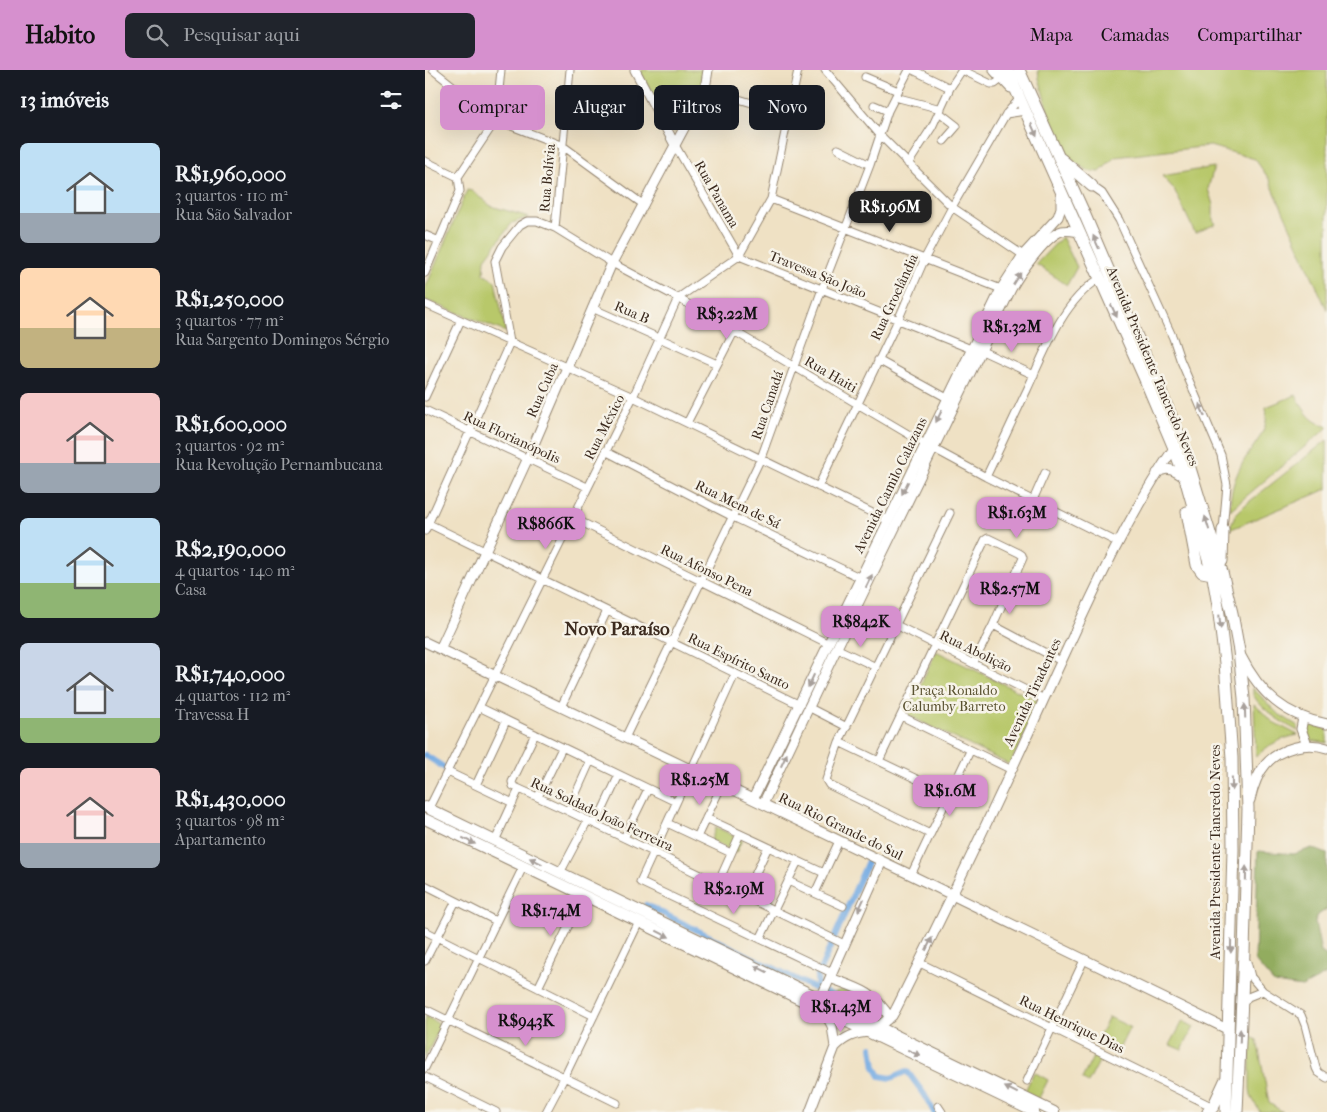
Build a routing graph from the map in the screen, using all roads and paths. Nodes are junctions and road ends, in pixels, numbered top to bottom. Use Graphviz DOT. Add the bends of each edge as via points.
graph roads {
  1 [pos="433,70"];
  2 [pos="501,70"];
  3 [pos="570,70"];
  4 [pos="635,70"];
  5 [pos="708,70"];
  6 [pos="798,70"];
  7 [pos="825,70"];
  8 [pos="909,70"];
  9 [pos="913,70"];
  10 [pos="962,70"];
  11 [pos="1019,70"];
  12 [pos="1029,70"];
  13 [pos="1002,73"];
  14 [pos="865,78"];
  15 [pos="452,85"];
  16 [pos="500,85"];
  17 [pos="706,85"];
  18 [pos="795,85"];
  19 [pos="950,88"];
  20 [pos="897,94"];
  21 [pos="1022,95"];
  22 [pos="874,105"];
  23 [pos="888,111"];
  24 [pos="940,111"];
  25 [pos="1025,111"];
  26 [pos="1006,114"];
  27 [pos="489,130"];
  28 [pos="522,130"];
  29 [pos="683,130"];
  30 [pos="786,130"];
  31 [pos="880,135"];
  32 [pos="944,141"];
  33 [pos="675,145"];
  34 [pos="563,146"];
  35 [pos="838,149"];
  36 [pos="1056,154"];
  37 [pos="425,161"];
  38 [pos="908,164"];
  39 [pos="870,165"];
  40 [pos="459,176"];
  41 [pos="1092,186"];
  42 [pos="1061,192"];
  43 [pos="771,199"];
  44 [pos="645,205"];
  45 [pos="953,207"];
  46 [pos="555,228"];
  47 [pos="846,228"];
  48 [pos="1079,232"];
  49 [pos="425,235"];
  50 [pos="439,242"];
  51 [pos="1023,255"];
  52 [pos="739,256"];
  53 [pos="925,258"];
  54 [pos="612,263"];
  55 [pos="425,273"];
  56 [pos="1099,279"];
  57 [pos="822,289"];
  58 [pos="1001,289"];
  59 [pos="678,298"];
  60 [pos="425,304"];
  61 [pos="592,308"];
  62 [pos="899,318"];
  63 [pos="461,320"];
  64 [pos="734,332"];
  65 [pos="659,337"];
  66 [pos="510,342"];
  67 [pos="971,349"];
  68 [pos="982,351"];
  69 [pos="878,360"];
  70 [pos="717,364"];
  71 [pos="793,367"];
  72 [pos="567,368"];
  73 [pos="1034,375"];
  74 [pos="955,383"];
  75 [pos="964,388"];
  76 [pos="425,397"];
  77 [pos="633,397"];
  78 [pos="947,398"];
  79 [pos="856,404"];
  80 [pos="425,410"];
  81 [pos="687,423"];
  82 [pos="469,431"];
  83 [pos="929,446"];
  84 [pos="1174,448"];
  85 [pos="605,451"];
  86 [pos="528,458"];
  87 [pos="761,458"];
  88 [pos="1045,473"];
  89 [pos="1155,475"];
  90 [pos="986,477"];
  91 [pos="1185,478"];
  92 [pos="587,487"];
  93 [pos="818,487"];
  94 [pos="1033,500"];
  95 [pos="950,513"];
  96 [pos="733,517"];
  97 [pos="573,518"];
  98 [pos="889,521"];
  99 [pos="426,526"];
  100 [pos="1223,530"];
  101 [pos="1117,542"];
  102 [pos="485,552"];
  103 [pos="1218,572"];
  104 [pos="861,578"];
  105 [pos="543,580"];
  106 [pos="702,582"];
  107 [pos="850,610"];
  108 [pos="607,611"];
  109 [pos="896,625"];
  110 [pos="993,625"];
  111 [pos="425,642"];
  112 [pos="672,642"];
  113 [pos="935,644"];
  114 [pos="833,646"];
  115 [pos="440,649"];
  116 [pos="1239,651"];
  117 [pos="1061,661"];
  118 [pos="973,662"];
  119 [pos="876,667"];
  120 [pos="735,674"];
  121 [pos="496,675"];
  122 [pos="1044,699"];
  123 [pos="804,706"];
  124 [pos="479,707"];
  125 [pos="561,707"];
  126 [pos="901,716"];
  127 [pos="1303,718"];
  128 [pos="506,721"];
  129 [pos="1327,724"];
  130 [pos="847,727"];
  131 [pos="535,734"];
  132 [pos="625,738"];
  133 [pos="839,742"];
  134 [pos="1307,745"];
  135 [pos="562,748"];
  136 [pos="1327,748"];
  137 [pos="970,751"];
  138 [pos="879,761"];
  139 [pos="590,762"];
  140 [pos="691,770"];
  141 [pos="1012,770"];
  142 [pos="448,772"];
  143 [pos="619,775"];
  144 [pos="475,785"];
  145 [pos="722,785"];
  146 [pos="519,789"];
  147 [pos="647,789"];
  148 [pos="948,794"];
  149 [pos="538,797"];
  150 [pos="753,799"];
  151 [pos="677,802"];
  152 [pos="513,803"];
  153 [pos="763,804"];
  154 [pos="427,808"];
  155 [pos="1247,809"];
  156 [pos="568,811"];
  157 [pos="706,818"];
  158 [pos="425,819"];
  159 [pos="588,820"];
  160 [pos="667,823"];
  161 [pos="596,824"];
  162 [pos="740,834"];
  163 [pos="930,834"];
  164 [pos="697,837"];
  165 [pos="624,838"];
  166 [pos="495,841"];
  167 [pos="839,841"];
  168 [pos="768,847"];
  169 [pos="654,852"];
  170 [pos="731,853"];
  171 [pos="798,861"];
  172 [pos="881,861"];
  173 [pos="523,867"];
  174 [pos="561,873"];
  175 [pos="824,873"];
  176 [pos="911,875"];
  177 [pos="788,881"];
  178 [pos="718,883"];
  179 [pos="425,886"];
  180 [pos="815,893"];
  181 [pos="583,896"];
  182 [pos="745,896"];
  183 [pos="952,896"];
  184 [pos="456,901"];
  185 [pos="843,906"];
  186 [pos="774,910"];
  187 [pos="496,921"];
  188 [pos="639,922"];
  189 [pos="425,931"];
  190 [pos="437,937"];
  191 [pos="760,939"];
  192 [pos="837,941"];
  193 [pos="1244,952"];
  194 [pos="478,958"];
  195 [pos="425,960"];
  196 [pos="1084,960"];
  197 [pos="919,963"];
  198 [pos="828,973"];
  199 [pos="538,988"];
  200 [pos="1263,991"];
  201 [pos="822,993"];
  202 [pos="1241,1007"];
  203 [pos="425,1009"];
  204 [pos="824,1011"];
  205 [pos="594,1016"];
  206 [pos="889,1018"];
  207 [pos="448,1021"];
  208 [pos="879,1026"];
  209 [pos="1052,1027"];
  210 [pos="1229,1030"];
  211 [pos="870,1032"];
  212 [pos="835,1048"];
  213 [pos="425,1068"];
  214 [pos="425,1077"];
  215 [pos="1227,1077"];
  216 [pos="564,1078"];
  217 [pos="1327,1078"];
  218 [pos="1027,1081"];
  219 [pos="1239,1085"];
  220 [pos="617,1103"];
  221 [pos="1211,1110"];
  222 [pos="496,1112"];
  223 [pos="546,1112"];
  224 [pos="810,1112"];
  225 [pos="1034,1112"];
  226 [pos="1054,1112"];
  227 [pos="1226,1112"];
  228 [pos="1237,1112"];
  229 [pos="1246,1112"];
  1 -- 15 [label="street"];
  2 -- 16 [label="street"];
  3 -- 34 [label="street, Rua Bolívia"];
  4 -- 33 [label="street"];
  5 -- 17 [label="street, Rua Cuba"];
  6 -- 18 [label="street, Rua México"];
  7 -- 31 [label="street"];
  8 -- 20 [label="street, Rua Canadá"];
  9 -- 19 [label="street"];
  10 -- 13 [label="street" via="991,84 995,84"];
  10 -- 19 [label="street"];
  11 -- 21 [label="main road"];
  12 -- 21 [label="main road"];
  13 -- 21 [label="main road, Avenida Presidente Tancredo Neves"];
  14 -- 20 [label="street"];
  19 -- 24 [label="street"];
  20 -- 23 [label="street, Rua Canadá"];
  20 -- 24 [label="street"];
  21 -- 25 [label="main road, Avenida Presidente Tancredo Neves"];
  21 -- 26 [label="street, Rua Groelândia"];
  21 -- 36 [label="main road, Avenida Presidente Tancredo Neves"];
  22 -- 23 [label="street"];
  23 -- 31 [label="street, Rua Canadá"];
  24 -- 32 [label="street" via="957,126"];
  24 -- 38 [label="street"];
  25 -- 26 [label="street"];
  25 -- 42 [label="main road, Avenida Presidente Tancredo Neves, one-way"];
  26 -- 45 [label="street, Rua Groelândia"];
  27 -- 40 [label="street"];
  28 -- 34 [label="street"];
  29 -- 33 [label="street, Rua Cuba"];
  30 -- 43 [label="street, Rua México"];
  31 -- 38 [label="street"];
  31 -- 39 [label="street, Rua Canadá"];
  33 -- 44 [label="street, Rua Cuba"];
  33 -- 52 [label="street, Rua Panama"];
  34 -- 44 [label="street"];
  34 -- 46 [label="street, Rua Bolívia"];
  35 -- 39 [label="street"];
  36 -- 41 [label="main road"];
  103 -- 36 [label="main road, Avenida Presidente Tancredo Neves, one-way" via="1181,439"];
  37 -- 40 [label="street"];
  38 -- 45 [label="street"];
  39 -- 47 [label="street, Rua Canadá"];
  40 -- 50 [label="street" via="460,191"];
  100 -- 41 [label="street, one-way" via="1227,485 1221,455 1173,338 1119,220 1102,193"];
  42 -- 48 [label="main road, Avenida Presidente Tancredo Neves"];
  42 -- 51 [label="street, Avenida Camilo Calazans" via="1058,217"];
  43 -- 47 [label="street"];
  43 -- 52 [label="street, Rua México"];
  44 -- 54 [label="street, Rua Cuba"];
  45 -- 51 [label="street"];
  45 -- 53 [label="street, Rua Groelândia"];
  46 -- 54 [label="street, Rua Haiti"];
  46 -- 66 [label="street, Rua Haiti" via="527,221 502,247 495,261"];
  47 -- 53 [label="street"];
  47 -- 57 [label="street, Rua Canadá"];
  48 -- 56 [label="main road, Avenida Presidente Tancredo Neves"];
  68 -- 48 [label="street, Avenida Camilo Calazans, one-way" via="1011,289 1030,260 1059,232"];
  49 -- 50 [label="street"];
  50 -- 55 [label="street"];
  51 -- 58 [label="street, Avenida Camilo Calazans"];
  52 -- 57 [label="street, Travessa São João"];
  52 -- 59 [label="street, Rua México"];
  53 -- 58 [label="street"];
  53 -- 62 [label="street, Rua Groelândia"];
  54 -- 59 [label="street, Rua Haiti"];
  54 -- 61 [label="street, Rua Cuba"];
  56 -- 73 [label="street" via="1081,292 1064,316"];
  56 -- 84 [label="main road, Avenida Presidente Tancredo Neves, one-way"];
  57 -- 62 [label="street, Travessa São João"];
  57 -- 71 [label="street, Rua Canadá"];
  58 -- 67 [label="street, Avenida Camilo Calazans"];
  59 -- 64 [label="street, Rua Haiti"];
  59 -- 65 [label="street, Rua México"];
  60 -- 63 [label="street"];
  61 -- 65 [label="street, Rua B"];
  61 -- 72 [label="street, Rua Cuba"];
  62 -- 67 [label="street, Travessa São João"];
  62 -- 69 [label="street, Rua Groelândia"];
  63 -- 66 [label="street"];
  63 -- 76 [label="street"];
  64 -- 70 [label="street"];
  64 -- 71 [label="street, Rua Haiti"];
  65 -- 70 [label="street, Rua B"];
  65 -- 77 [label="street, Rua México"];
  66 -- 72 [label="street"];
  66 -- 82 [label="street"];
  67 -- 74 [label="street, Avenida Camilo Calazans"];
  68 -- 73 [label="street"];
  68 -- 75 [label="street, Avenida Camilo Calazans"];
  69 -- 78 [label="street"];
  69 -- 79 [label="street, Rua Groelândia"];
  70 -- 81 [label="street"];
  71 -- 79 [label="street, Rua Haiti"];
  71 -- 87 [label="street, Rua Canadá"];
  72 -- 77 [label="street"];
  72 -- 86 [label="street, Rua Cuba"];
  73 -- 90 [label="street"];
  74 -- 75 [label="street"];
  74 -- 78 [label="street, Avenida Camilo Calazans"];
  75 -- 83 [label="street, Avenida Camilo Calazans"];
  77 -- 81 [label="street"];
  77 -- 85 [label="street, Rua México"];
  78 -- 83 [label="street, Avenida Camilo Calazans, one-way"];
  79 -- 83 [label="street, Rua Haiti"];
  79 -- 93 [label="street, Rua Groelândia"];
  80 -- 82 [label="street, Rua Florianópolis"];
  81 -- 87 [label="street"];
  82 -- 86 [label="street, Rua Florianópolis"];
  82 -- 99 [label="street"];
  83 -- 90 [label="street, Rua Haiti"];
  83 -- 98 [label="street, Avenida Camilo Calazans, one-way"];
  107 -- 83 [label="street, Avenida Camilo Calazans, one-way"];
  84 -- 89 [label="street, Avenida Tiradentes"];
  84 -- 91 [label="main road, Avenida Presidente Tancredo Neves"];
  85 -- 92 [label="street, Rua México"];
  85 -- 96 [label="street, Rua Mem de Sá"];
  86 -- 92 [label="street, Rua Florianópolis"];
  86 -- 102 [label="street, Rua Cuba"];
  87 -- 93 [label="street"];
  87 -- 96 [label="street, Rua Canadá"];
  88 -- 94 [label="street"];
  89 -- 91 [label="street" via="1165,469"];
  89 -- 101 [label="street, Avenida Tiradentes"];
  90 -- 94 [label="street, Rua Haiti"];
  91 -- 103 [label="main road, Avenida Presidente Tancredo Neves" via="1184,493 1197,565 1202,572"];
  92 -- 97 [label="street, Rua México"];
  93 -- 98 [label="street"];
  94 -- 101 [label="street, Rua Haiti"];
  95 -- 109 [label="street"];
  96 -- 104 [label="street, Rua Mem de Sá"];
  96 -- 106 [label="street, Rua Canadá"];
  97 -- 105 [label="street, Rua México"];
  97 -- 106 [label="street, Rua Afonso Pena"];
  98 -- 104 [label="street, Avenida Camilo Calazans"];
  99 -- 102 [label="street, Rua Espírito Santo"];
  100 -- 103 [label="main road"];
  101 -- 117 [label="street, Avenida Tiradentes"];
  102 -- 105 [label="street, Rua Espírito Santo"];
  102 -- 115 [label="street, Rua Cuba"];
  103 -- 116 [label="main road, Avenida Presidente Tancredo Neves" via="1232,613"];
  103 -- 210 [label="main road, Avenida Presidente Tancredo Neves, one-way" via="1218,606 1232,758"];
  104 -- 107 [label="street, Avenida Camilo Calazans"];
  105 -- 108 [label="street, Rua Espírito Santo"];
  105 -- 121 [label="street, Rua México"];
  106 -- 112 [label="street, Rua Canadá"];
  106 -- 114 [label="street, Rua Afonso Pena"];
  107 -- 114 [label="street, Avenida Camilo Calazans"];
  108 -- 112 [label="street, Rua Espírito Santo"];
  108 -- 125 [label="street"];
  109 -- 113 [label="street, Rua Abolição"];
  109 -- 119 [label="street"];
  110 -- 113 [label="street" via="1023,558 988,538"];
  110 -- 117 [label="street"];
  110 -- 118 [label="street"];
  111 -- 115 [label="street, Rua Rio Grande do Sul"];
  112 -- 120 [label="street, Rua Espírito Santo"];
  112 -- 132 [label="street, Rua Canadá"];
  113 -- 118 [label="street, Rua Abolição"];
  113 -- 126 [label="street"];
  114 -- 119 [label="street, Rua Afonso Pena"];
  114 -- 123 [label="street, Avenida Camilo Calazans"];
  115 -- 121 [label="street, Rua Rio Grande do Sul"];
  116 -- 127 [label="street" via="1258,685 1285,709"];
  155 -- 116 [label="main road, Avenida Presidente Tancredo Neves, one-way" via="1244,698"];
  117 -- 122 [label="street, Avenida Tiradentes"];
  118 -- 122 [label="street, Rua Abolição"];
  119 -- 130 [label="street"];
  120 -- 123 [label="street, Rua Espírito Santo"];
  120 -- 140 [label="street"];
  121 -- 124 [label="street, Rua México"];
  121 -- 125 [label="street, Rua Rio Grande do Sul"];
  122 -- 141 [label="street, Avenida Tiradentes"];
  123 -- 130 [label="street, Rua Espírito Santo"];
  123 -- 150 [label="street, Avenida Camilo Calazans"];
  153 -- 123 [label="street, Avenida Camilo Calazans, one-way"];
  124 -- 128 [label="street"];
  124 -- 142 [label="street, Rua México"];
  125 -- 132 [label="street, Rua Rio Grande do Sul"];
  126 -- 137 [label="street"];
  126 -- 138 [label="street"];
  127 -- 129 [label="street"];
  127 -- 134 [label="street" via="1302,735"];
  128 -- 131 [label="street"];
  128 -- 144 [label="street"];
  130 -- 133 [label="street"];
  131 -- 135 [label="street"];
  131 -- 146 [label="street, Rua Soldado João Ferreira" via="512,784"];
  132 -- 140 [label="street, Rua Rio Grande do Sul"];
  133 -- 138 [label="street"];
  133 -- 163 [label="street" via="826,782"];
  134 -- 136 [label="street"];
  134 -- 155 [label="street" via="1280,754 1265,765 1253,786"];
  135 -- 139 [label="street"];
  135 -- 149 [label="street"];
  137 -- 141 [label="street"];
  137 -- 148 [label="street"];
  138 -- 148 [label="street"];
  139 -- 143 [label="street"];
  139 -- 156 [label="street"];
  140 -- 145 [label="street, Rua Rio Grande do Sul"];
  140 -- 151 [label="street"];
  141 -- 183 [label="street, Avenida Tiradentes"];
  142 -- 144 [label="street"];
  142 -- 154 [label="street, Rua México"];
  143 -- 147 [label="street"];
  143 -- 161 [label="street"];
  144 -- 152 [label="street"];
  145 -- 150 [label="street, Rua Rio Grande do Sul"];
  145 -- 157 [label="street"];
  146 -- 149 [label="street, Rua Soldado João Ferreira"];
  146 -- 152 [label="street"];
  147 -- 151 [label="street"];
  147 -- 165 [label="street"];
  148 -- 163 [label="street"];
  149 -- 156 [label="street, Rua Soldado João Ferreira"];
  150 -- 153 [label="street, Rua Rio Grande do Sul"];
  151 -- 160 [label="street"];
  152 -- 166 [label="street"];
  153 -- 167 [label="street, Rua Rio Grande do Sul"];
  154 -- 166 [label="main road"];
  193 -- 155 [label="main road, Avenida Presidente Tancredo Neves, one-way"];
  156 -- 159 [label="street, Rua Soldado João Ferreira"];
  157 -- 162 [label="street"];
  157 -- 164 [label="street"];
  158 -- 173 [label="main road, one-way"];
  159 -- 161 [label="street, Rua Soldado João Ferreira"];
  159 -- 174 [label="street"];
  160 -- 164 [label="street"];
  160 -- 169 [label="street"];
  161 -- 165 [label="street, Rua Soldado João Ferreira"];
  162 -- 168 [label="street"];
  162 -- 170 [label="street"];
  163 -- 176 [label="street"];
  164 -- 170 [label="street"];
  165 -- 169 [label="street, Rua Soldado João Ferreira"];
  174 -- 166 [label="main road, one-way"];
  167 -- 172 [label="street, Rua Rio Grande do Sul"];
  167 -- 175 [label="street"];
  168 -- 171 [label="street"];
  168 -- 182 [label="street"];
  169 -- 178 [label="street, Rua Soldado João Ferreira"];
  169 -- 191 [label="street" via="640,882"];
  170 -- 178 [label="street"];
  171 -- 175 [label="street"];
  171 -- 177 [label="street"];
  172 -- 176 [label="street, Rua Rio Grande do Sul"];
  172 -- 192 [label="street, one-way"];
  173 -- 181 [label="main road"];
  173 -- 187 [label="street"];
  201 -- 174 [label="main road, one-way"];
  175 -- 180 [label="street"];
  176 -- 183 [label="street, Rua Rio Grande do Sul"];
  177 -- 180 [label="street"];
  177 -- 186 [label="street"];
  178 -- 182 [label="street, Rua Soldado João Ferreira"];
  179 -- 184 [label="street"];
  180 -- 185 [label="street"];
  181 -- 188 [label="main road"];
  181 -- 199 [label="street"];
  182 -- 186 [label="street, Rua Soldado João Ferreira"];
  183 -- 196 [label="street, Rua Rio Grande do Sul"];
  197 -- 183 [label="street, Avenida Tiradentes, one-way"];
  184 -- 187 [label="street"];
  184 -- 190 [label="street"];
  186 -- 191 [label="street"];
  186 -- 192 [label="street, Rua Soldado João Ferreira"];
  187 -- 194 [label="street"];
  188 -- 204 [label="main road, one-way"];
  188 -- 205 [label="street"];
  189 -- 190 [label="street"];
  190 -- 194 [label="street"];
  190 -- 195 [label="street"];
  191 -- 198 [label="street"];
  192 -- 198 [label="street"];
  193 -- 200 [label="street" via="1251,976"];
  193 -- 202 [label="main road, Avenida Presidente Tancredo Neves"];
  194 -- 199 [label="street"];
  194 -- 207 [label="street"];
  196 -- 209 [label="street"];
  196 -- 210 [label="street, Rua Rio Grande do Sul"];
  197 -- 206 [label="street, Avenida Tiradentes" via="897,1009"];
  197 -- 209 [label="street, Rua Henrique Dias"];
  198 -- 201 [label="street"];
  198 -- 206 [label="street" via="880,1003"];
  199 -- 205 [label="street"];
  200 -- 202 [label="street" via="1248,997"];
  200 -- 217 [label="street" via="1301,1015 1316,1068"];
  201 -- 204 [label="street"];
  201 -- 208 [label="main road"];
  219 -- 202 [label="main road, Avenida Presidente Tancredo Neves, one-way"];
  203 -- 207 [label="street"];
  204 -- 211 [label="main road"];
  204 -- 212 [label="street" via="832,1026"];
  205 -- 216 [label="street"];
  206 -- 208 [label="street, Avenida Tiradentes"];
  207 -- 213 [label="street"];
  207 -- 216 [label="street"];
  226 -- 208 [label="main road, one-way"];
  209 -- 218 [label="street"];
  209 -- 221 [label="street, Rua Henrique Dias"];
  210 -- 215 [label="main road, Avenida Presidente Tancredo Neves"];
  211 -- 212 [label="street" via="849,1035"];
  211 -- 225 [label="main road, one-way"];
  212 -- 224 [label="street"];
  214 -- 222 [label="street"];
  215 -- 221 [label="main road"];
  215 -- 227 [label="main road, Avenida Presidente Tancredo Neves"];
  216 -- 220 [label="street"];
  216 -- 223 [label="street"];
  219 -- 228 [label="main road"];
  219 -- 229 [label="main road"];
}
